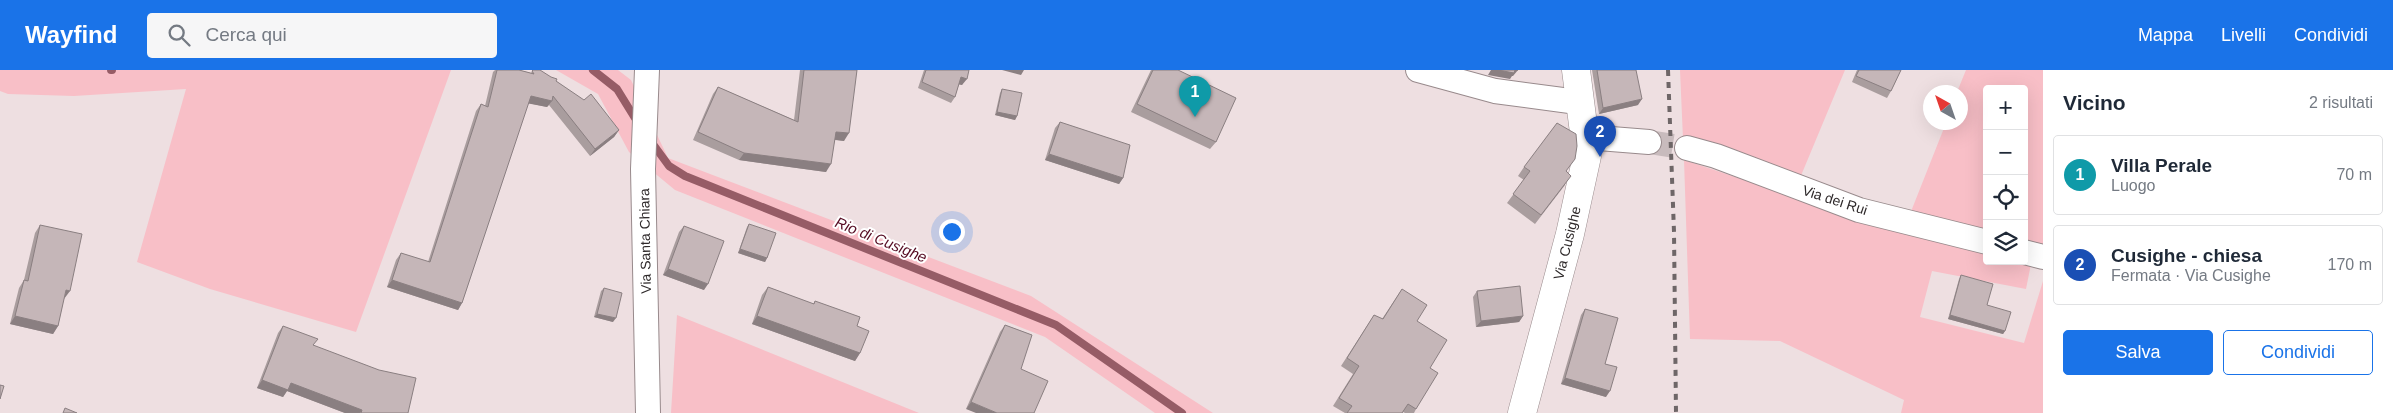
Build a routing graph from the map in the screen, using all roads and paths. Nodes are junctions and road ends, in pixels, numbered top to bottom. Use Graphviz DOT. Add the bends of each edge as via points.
graph roads {
  1 [pos="647,70"];
  2 [pos="1418,70"];
  3 [pos="1576,70"];
  4 [pos="1581,100"];
  5 [pos="1586,137"];
  6 [pos="1649,142"];
  7 [pos="1687,148"];
  8 [pos="1983,241"];
  9 [pos="2028,253"];
  10 [pos="2043,257"];
  11 [pos="648,413"];
  12 [pos="1522,413"];
  1 -- 11 [label="street, Via Santa Chiara" via="643,169"];
  2 -- 4 [label="street" via="1509,94"];
  3 -- 4 [label="street, Via Cusighe"];
  4 -- 5 [label="street, Via Cusighe"];
  5 -- 6 [label="street"];
  5 -- 12 [label="street, Via Cusighe" via="1587,156 1570,234"];
  7 -- 8 [label="street, Via dei Rui" via="1859,210"];
  9 -- 10 [label="street"];
}
